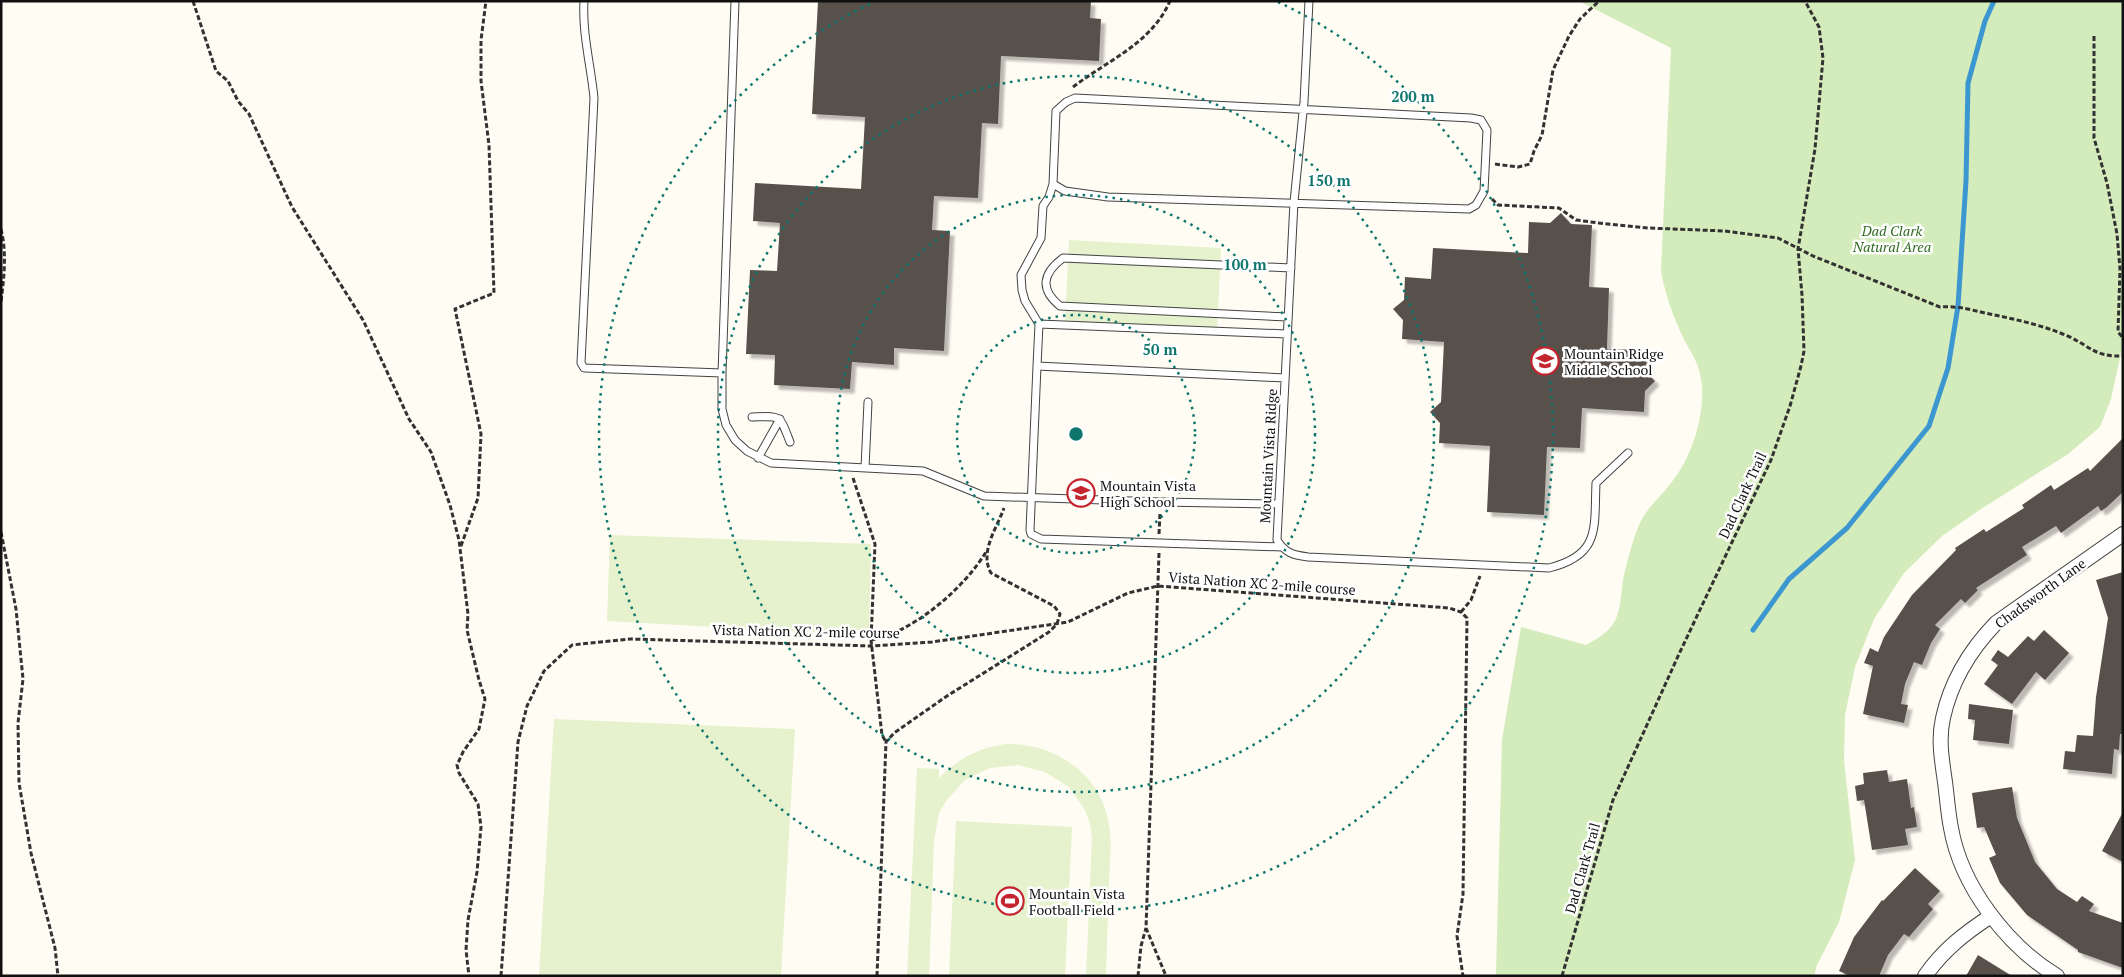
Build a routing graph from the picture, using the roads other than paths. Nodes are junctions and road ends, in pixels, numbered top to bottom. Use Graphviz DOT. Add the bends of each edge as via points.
graph roads {
  1 [pos="584,1"];
  2 [pos="735,1"];
  3 [pos="1309,1"];
  4 [pos="1303,108"];
  5 [pos="1053,184"];
  6 [pos="1294,202"];
  7 [pos="1291,268"];
  8 [pos="1288,317"];
  9 [pos="1039,324"];
  10 [pos="1287,334"];
  11 [pos="1037,366"];
  12 [pos="722,373"];
  13 [pos="1285,378"];
  14 [pos="868,402"];
  15 [pos="752,418"];
  16 [pos="780,419"];
  17 [pos="790,442"];
  18 [pos="1628,454"];
  19 [pos="758,458"];
  20 [pos="865,468"];
  21 [pos="1031,499"];
  22 [pos="1278,504"];
  23 [pos="2123,534"];
  24 [pos="1282,547"];
  25 [pos="1991,916"];
  26 [pos="1925,976"];
  27 [pos="2057,976"];
  1 -- 12 [label="lane" via="583,23 594,98 581,363 584,368 591,369"];
  2 -- 12 [label="lane"];
  3 -- 4 [label="lane, Mountain Vista Ridge"];
  4 -- 5 [label="lane" via="1075,98 1056,111"];
  4 -- 6 [label="lane, Mountain Vista Ridge"];
  4 -- 6 [label="lane" via="1481,120 1487,130 1484,191 1476,205 1469,209"];
  5 -- 6 [label="lane" via="1066,191 1108,197"];
  5 -- 9 [label="lane" via="1043,206 1042,238 1021,275 1025,301"];
  6 -- 7 [label="lane, Mountain Vista Ridge"];
  7 -- 8 [label="lane, Mountain Vista Ridge"];
  7 -- 8 [label="lane" via="1063,258 1051,267 1045,284 1049,297 1060,306"];
  8 -- 10 [label="lane, Mountain Vista Ridge"];
  9 -- 10 [label="lane"];
  9 -- 11 [label="lane"];
  10 -- 13 [label="lane, Mountain Vista Ridge"];
  11 -- 13 [label="lane"];
  11 -- 21 [label="lane"];
  12 -- 19 [label="lane" via="722,409 726,425 735,440"];
  13 -- 22 [label="lane, Mountain Vista Ridge"];
  14 -- 20 [label="lane"];
  15 -- 16 [label="lane" via="776,416"];
  16 -- 17 [label="lane"];
  16 -- 19 [label="lane"];
  18 -- 24 [label="lane" via="1596,483 1594,530 1590,544 1573,560 1549,568 1308,557 1292,555"];
  19 -- 20 [label="lane" via="771,463"];
  20 -- 21 [label="lane" via="923,471 984,496"];
  21 -- 22 [label="lane"];
  21 -- 24 [label="lane" via="1031,534 1042,539"];
  22 -- 24 [label="lane, Mountain Vista Ridge" via="1276,540"];
  23 -- 25 [label="street, Chadsworth Lane" via="1996,623 1967,658 1950,691 1941,738 1951,829 1970,881"];
  25 -- 26 [label="street" via="1947,948"];
  25 -- 27 [label="street, Chadsworth Lane" via="2022,950"];
}
